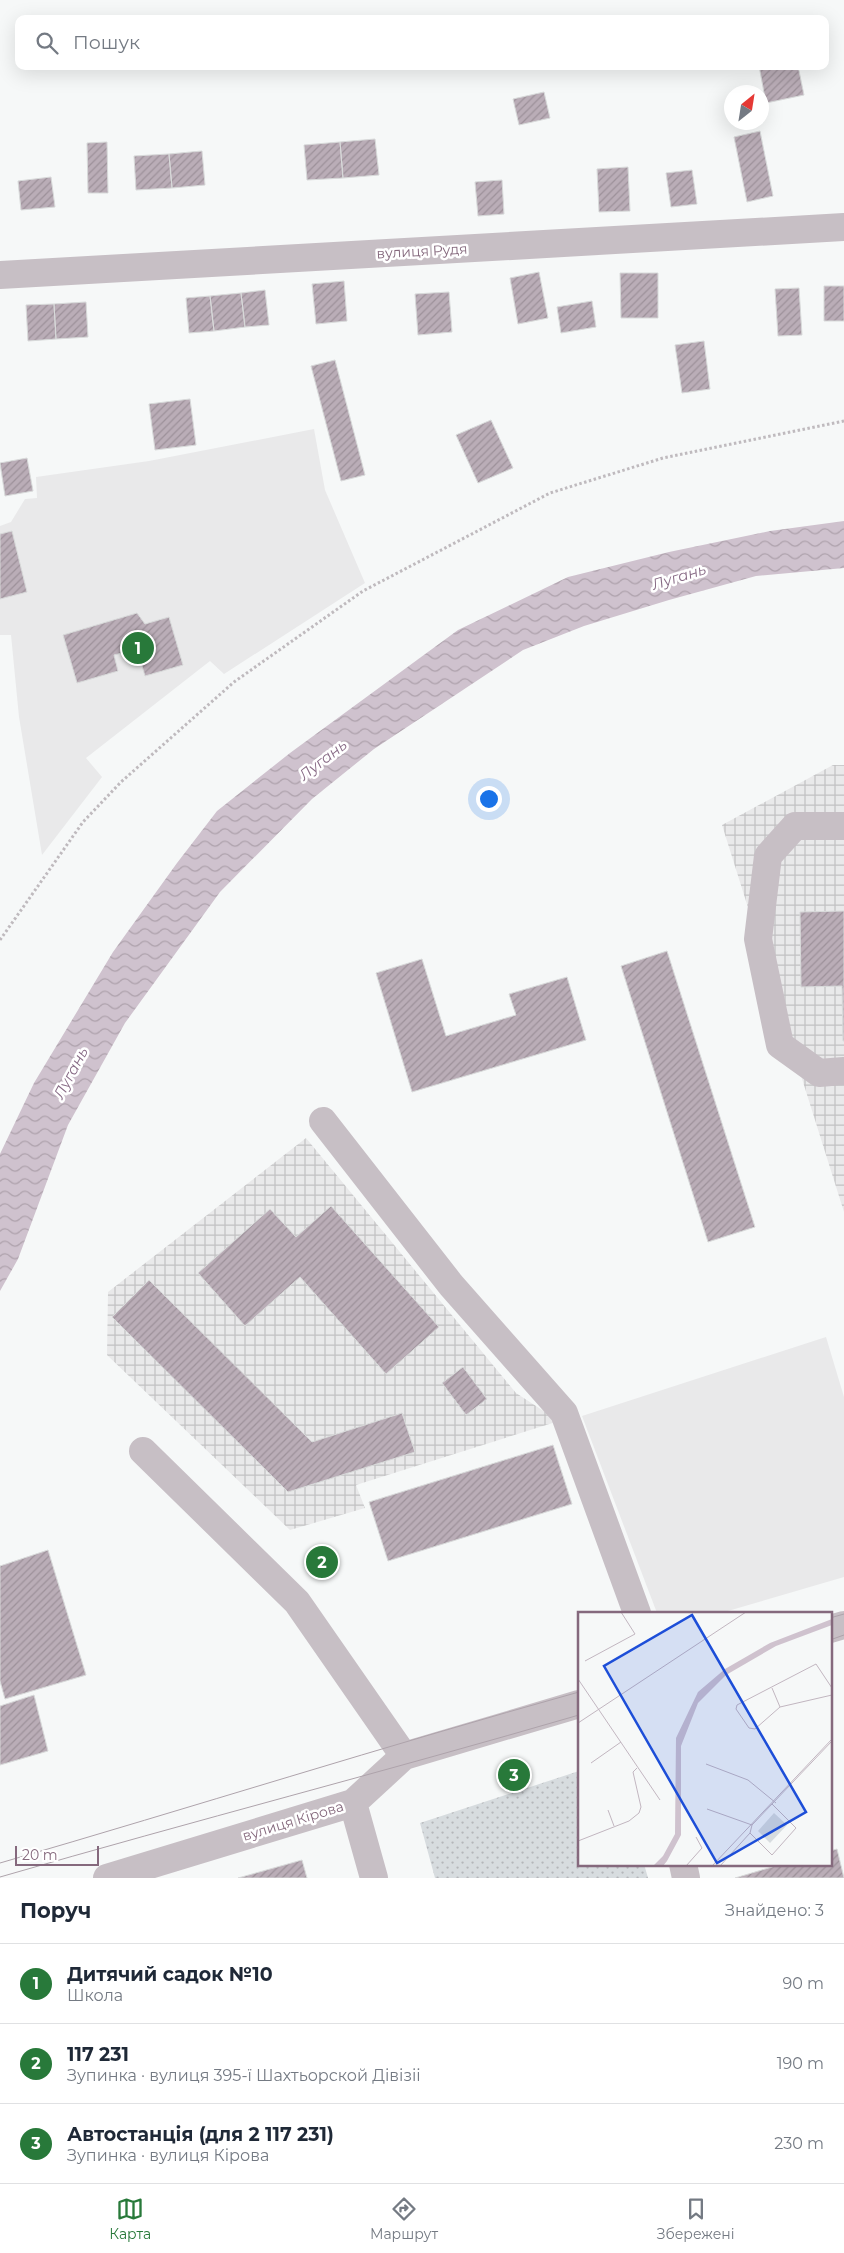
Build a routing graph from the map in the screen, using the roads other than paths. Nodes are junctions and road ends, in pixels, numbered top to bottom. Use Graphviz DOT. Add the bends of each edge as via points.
graph roads {
  1 [pos="844,227"];
  2 [pos="0,275"];
  3 [pos="844,826"];
  4 [pos="844,1072"];
  5 [pos="323,1120"];
  6 [pos="143,1451"];
  7 [pos="638,1612"];
  8 [pos="578,1704"];
  9 [pos="404,1756"];
  10 [pos="353,1802"];
  11 [pos="106,1878"];
  12 [pos="374,1878"];
  1 -- 2 [label="street, вулиця Рудя"];
  3 -- 4 [label="street" via="795,826 768,856 758,939 780,1045 819,1073"];
  5 -- 7 [label="street" via="451,1285 564,1413"];
  6 -- 9 [label="street" via="297,1602"];
  8 -- 9 [label="street, вулиця Кірова"];
  9 -- 10 [label="street, вулиця Кірова"];
  10 -- 11 [label="street, вулиця Кірова"];
  10 -- 12 [label="street"];
}
